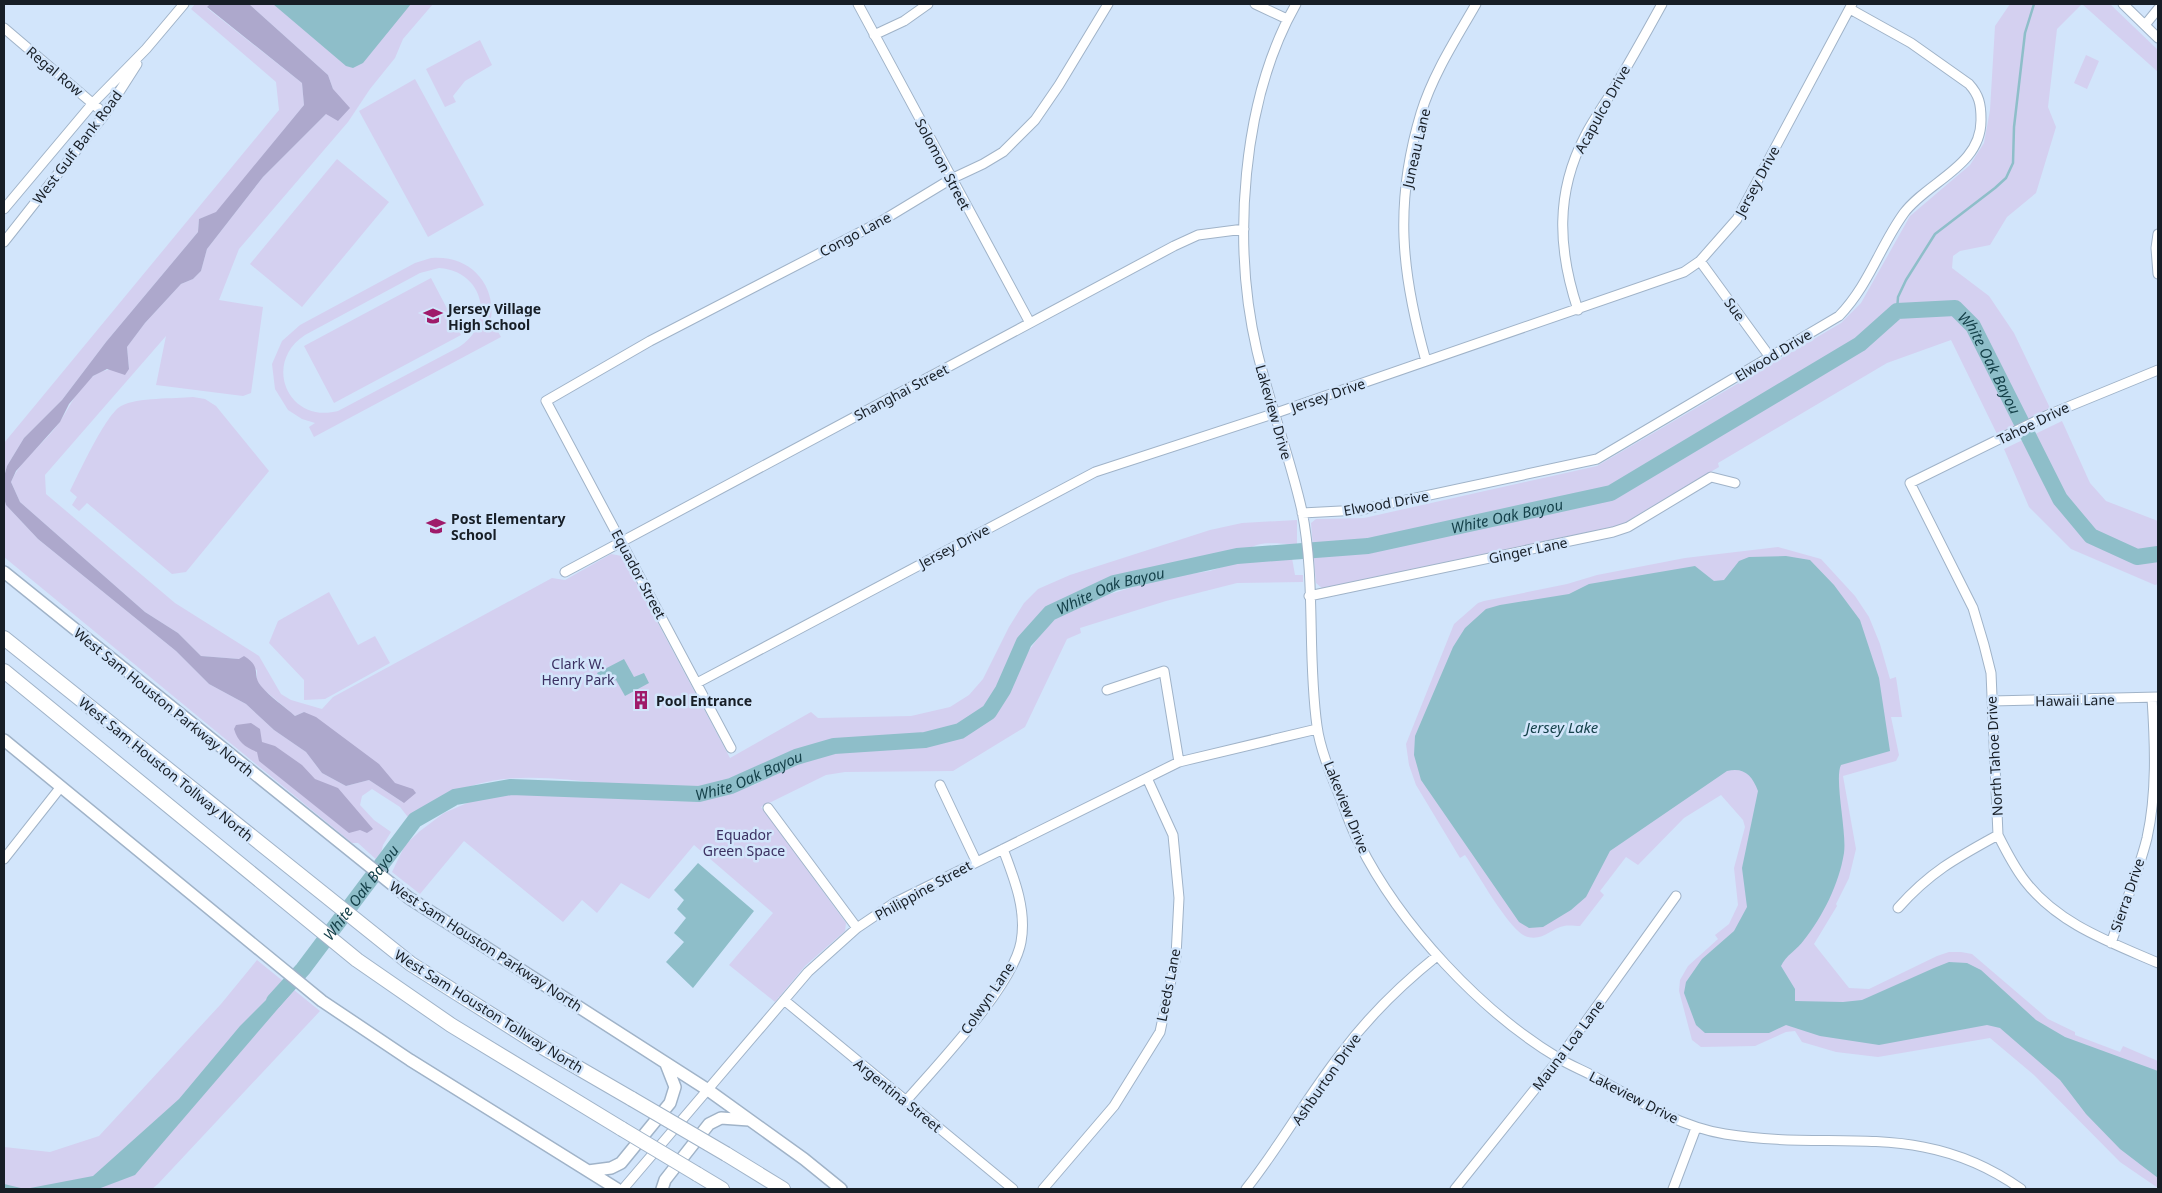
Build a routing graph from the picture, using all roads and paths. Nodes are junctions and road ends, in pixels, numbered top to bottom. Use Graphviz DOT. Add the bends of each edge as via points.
graph roads {
  1 [pos="184,4"];
  2 [pos="858,4"];
  3 [pos="928,4"];
  4 [pos="1108,4"];
  5 [pos="1255,4"];
  6 [pos="1296,4"];
  7 [pos="1476,4"];
  8 [pos="1662,4"];
  9 [pos="2123,4"];
  10 [pos="1851,6"];
  11 [pos="2158,9"];
  12 [pos="1287,19"];
  13 [pos="2145,25"];
  14 [pos="4,28"];
  15 [pos="874,35"];
  16 [pos="2158,38"];
  17 [pos="146,49"];
  18 [pos="93,103"];
  19 [pos="105,114"];
  20 [pos="951,179"];
  21 [pos="4,209"];
  22 [pos="1244,229"];
  23 [pos="2158,234"];
  24 [pos="4,242"];
  25 [pos="1700,261"];
  26 [pos="2158,274"];
  27 [pos="1578,310"];
  28 [pos="1030,323"];
  29 [pos="1770,357"];
  30 [pos="1426,361"];
  31 [pos="2158,370"];
  32 [pos="546,401"];
  33 [pos="1276,413"];
  34 [pos="1735,483"];
  35 [pos="1910,483"];
  36 [pos="1302,513"];
  37 [pos="621,542"];
  38 [pos="4,572"];
  39 [pos="564,572"];
  40 [pos="1310,596"];
  41 [pos="4,638"];
  42 [pos="4,672"];
  43 [pos="697,683"];
  44 [pos="1107,690"];
  45 [pos="2155,697"];
  46 [pos="1992,701"];
  47 [pos="1317,729"];
  48 [pos="4,740"];
  49 [pos="731,748"];
  50 [pos="1179,762"];
  51 [pos="1147,778"];
  52 [pos="940,785"];
  53 [pos="60,788"];
  54 [pos="768,808"];
  55 [pos="1998,835"];
  56 [pos="1003,849"];
  57 [pos="4,859"];
  58 [pos="976,861"];
  59 [pos="1676,896"];
  60 [pos="1898,908"];
  61 [pos="857,928"];
  62 [pos="2111,943"];
  63 [pos="1437,956"];
  64 [pos="2158,963"];
  65 [pos="784,1000"];
  66 [pos="1559,1059"];
  67 [pos="666,1064"];
  68 [pos="708,1090"];
  69 [pos="906,1101"];
  70 [pos="749,1120"];
  71 [pos="1696,1128"];
  72 [pos="588,1171"];
  73 [pos="617,1189"];
  74 [pos="623,1189"];
  75 [pos="662,1189"];
  76 [pos="722,1189"];
  77 [pos="783,1189"];
  78 [pos="841,1189"];
  79 [pos="1014,1189"];
  80 [pos="1043,1189"];
  81 [pos="1246,1189"];
  82 [pos="1455,1189"];
  83 [pos="1673,1189"];
  84 [pos="2021,1189"];
  1 -- 17 [label="street, West Gulf Bank Road"];
  2 -- 15 [label="street, Solomon Street"];
  3 -- 15 [label="street" via="904,21"];
  4 -- 20 [label="street, Congo Lane" via="1035,120 1003,152"];
  5 -- 12 [label="street"];
  6 -- 12 [label="street, Lakeview Drive"];
  7 -- 30 [label="street, Juneau Lane" via="1442,64 1422,112 1408,168 1402,223 1406,269"];
  8 -- 27 [label="street, Acapulco Drive" via="1585,135 1568,181 1562,218 1563,240 1566,275"];
  9 -- 13 [label="street"];
  10 -- 25 [label="street, Jersey Drive" via="1737,218"];
  10 -- 29 [label="street, Elwood Drive" via="1969,84 1981,104 1977,142 1959,166 1915,200 1903,214 1856,299 1840,316"];
  11 -- 13 [label="street"];
  12 -- 22 [label="street, Lakeview Drive" via="1266,77 1252,136 1245,177"];
  13 -- 16 [label="street"];
  14 -- 18 [label="street, Regal Row"];
  15 -- 20 [label="street, Solomon Street"];
  17 -- 18 [label="street, West Gulf Bank Road"];
  17 -- 19 [label="street, West Gulf Bank Road"];
  18 -- 19 [label="street, Regal Row"];
  18 -- 21 [label="street, West Gulf Bank Road"];
  19 -- 24 [label="street, West Gulf Bank Road"];
  20 -- 28 [label="street, Solomon Street"];
  20 -- 32 [label="street, Congo Lane" via="880,222 650,341"];
  22 -- 28 [label="street, Shanghai Street" via="1198,235"];
  22 -- 33 [label="street, Lakeview Drive" via="1248,302 1264,376"];
  23 -- 26 [label="street"];
  25 -- 27 [label="street, Jersey Drive" via="1666,280"];
  25 -- 29 [label="street, Sue"];
  27 -- 30 [label="street, Jersey Drive"];
  28 -- 37 [label="street, Shanghai Street"];
  29 -- 36 [label="street, Elwood Drive" via="1596,459 1360,510"];
  30 -- 33 [label="street, Jersey Drive"];
  31 -- 35 [label="street, Tahoe Drive" via="2048,415"];
  32 -- 37 [label="street, Equador Street"];
  33 -- 36 [label="street, Lakeview Drive"];
  33 -- 43 [label="street, Jersey Drive" via="1132,459 1079,480"];
  34 -- 40 [label="street, Ginger Lane" via="1711,477 1628,527 1613,532"];
  35 -- 46 [label="street, North Tahoe Drive" via="1972,608 1991,672"];
  36 -- 40 [label="street, Lakeview Drive"];
  37 -- 39 [label="street, Shanghai Street"];
  37 -- 43 [label="street, Equador Street"];
  38 -- 67 [label="main road, West Sam Houston Parkway North" via="409,898"];
  40 -- 47 [label="street, Lakeview Drive"];
  41 -- 77 [label="highway, West Sam Houston Tollway North, bridge" via="411,964 544,1048"];
  42 -- 76 [label="highway, West Sam Houston Tollway North, bridge" via="357,960 451,1025"];
  43 -- 49 [label="street, Equador Street"];
  44 -- 50 [label="street" via="1164,671"];
  45 -- 46 [label="street, Hawaii Lane"];
  45 -- 62 [label="street, Sierra Drive" via="2154,780 2147,838"];
  46 -- 55 [label="street, North Tahoe Drive"];
  47 -- 50 [label="street, Philippine Street"];
  47 -- 63 [label="street, Lakeview Drive" via="1358,842 1396,905"];
  48 -- 53 [label="main road"];
  50 -- 51 [label="street, Philippine Street"];
  51 -- 56 [label="street, Philippine Street"];
  51 -- 80 [label="street, Leeds Lane" via="1173,835 1179,898 1176,956 1160,1032 1114,1106"];
  52 -- 58 [label="street"];
  53 -- 57 [label="street"];
  53 -- 72 [label="main road" via="322,1001"];
  54 -- 61 [label="street"];
  55 -- 60 [label="street" via="1954,859 1920,883"];
  55 -- 62 [label="street, North Tahoe Drive" via="2026,882 2054,910 2080,928"];
  56 -- 58 [label="street, Philippine Street"];
  56 -- 69 [label="street, Colwyn Lane" via="1017,886 1022,915 1021,942 1010,970 969,1028"];
  58 -- 61 [label="street, Philippine Street" via="894,903"];
  59 -- 66 [label="street, Mauna Loa Lane"];
  61 -- 65 [label="street, Philippine Street" via="808,972"];
  62 -- 64 [label="street, North Tahoe Drive"];
  63 -- 66 [label="street, Lakeview Drive" via="1507,1022"];
  63 -- 81 [label="street, Ashburton Drive" via="1398,988 1342,1051 1275,1153"];
  65 -- 68 [label="street, Philippine Street"];
  65 -- 69 [label="street, Argentina Street"];
  66 -- 71 [label="street, Lakeview Drive" via="1625,1096"];
  66 -- 82 [label="street, Mauna Loa Lane"];
  67 -- 68 [label="main road, West Sam Houston Parkway North"];
  67 -- 72 [label="main road" via="674,1087 670,1103 622,1163"];
  68 -- 70 [label="main road, West Sam Houston Parkway North"];
  68 -- 74 [label="street, Philippine Street"];
  69 -- 79 [label="street, Argentina Street"];
  70 -- 75 [label="main road" via="721,1118 709,1124 665,1180"];
  70 -- 78 [label="main road, West Sam Houston Parkway North"];
  71 -- 83 [label="street"];
  71 -- 84 [label="street, Lakeview Drive" via="1749,1138 1890,1142 1942,1150 1982,1164"];
  72 -- 73 [label="main road"];
}
